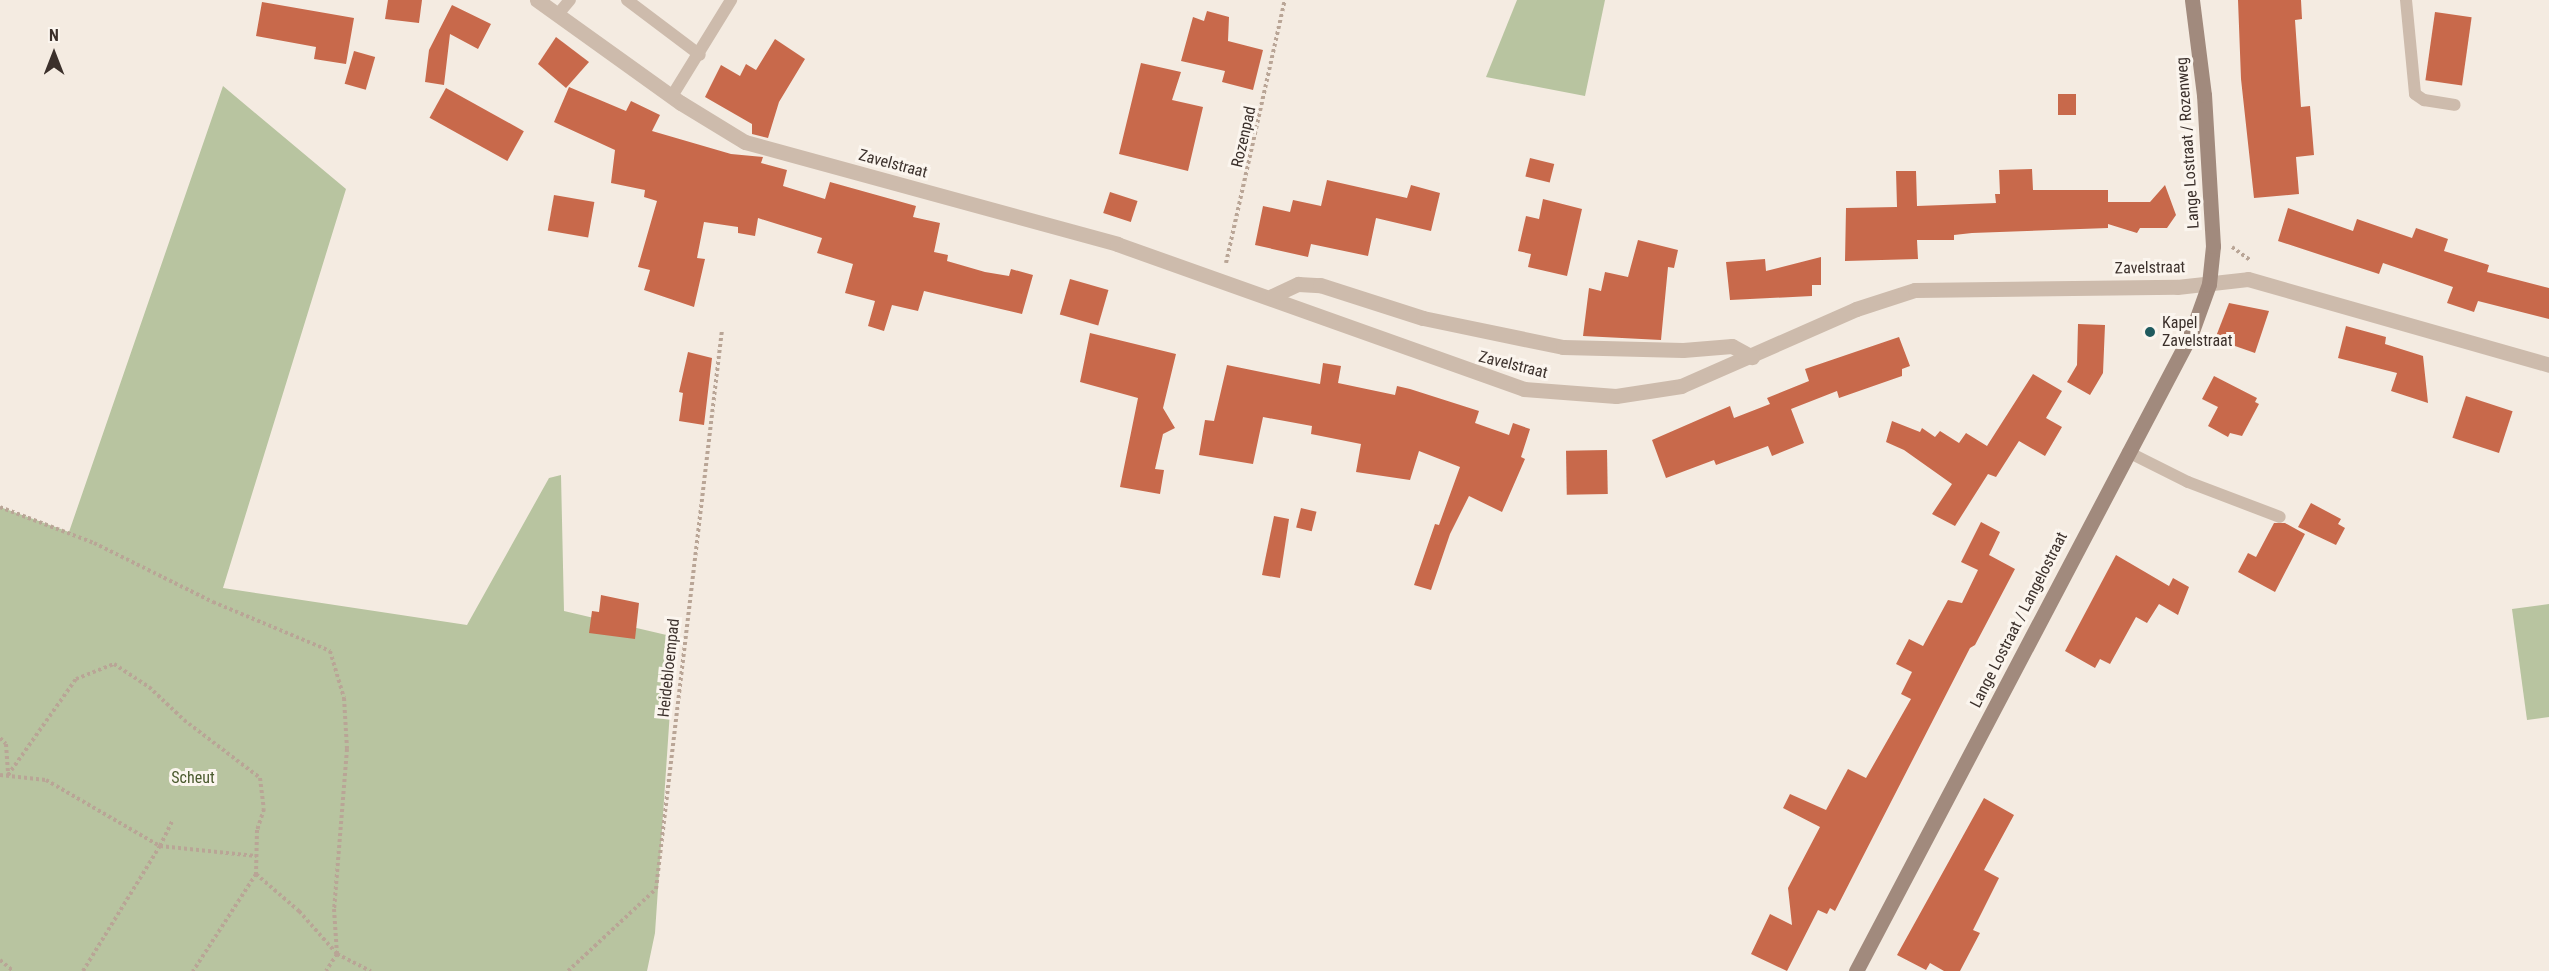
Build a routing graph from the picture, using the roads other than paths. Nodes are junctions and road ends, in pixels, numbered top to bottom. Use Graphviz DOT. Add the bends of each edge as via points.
graph roads {
  1 [pos="537,0"];
  2 [pos="570,0"];
  3 [pos="627,0"];
  4 [pos="730,0"];
  5 [pos="2192,0"];
  6 [pos="2406,0"];
  7 [pos="559,13"];
  8 [pos="700,54"];
  9 [pos="672,96"];
  10 [pos="2455,105"];
  11 [pos="2209,284"];
  12 [pos="1272,297"];
  13 [pos="1752,357"];
  14 [pos="2549,365"];
  15 [pos="2128,452"];
  16 [pos="2280,517"];
  17 [pos="1856,971"];
  1 -- 7 [label="street, Zavelstraat"];
  2 -- 7 [label="lane"];
  3 -- 8 [label="lane"];
  4 -- 8 [label="lane"];
  5 -- 11 [label="street, Lange Lostraat / Rozenweg" via="2210,188 2213,246"];
  6 -- 10 [label="lane" via="2415,93 2424,100"];
  7 -- 9 [label="street, Zavelstraat"];
  8 -- 9 [label="lane"];
  9 -- 12 [label="street, Zavelstraat" via="745,142 1117,244"];
  11 -- 13 [label="street, Zavelstraat" via="1915,290 1856,309"];
  11 -- 14 [label="street, Zavelstraat" via="2248,279 2267,283"];
  11 -- 15 [label="street, Lange Lostraat / Langelostraat" via="2191,334"];
  12 -- 13 [label="street, Zavelstraat" via="1298,284 1320,285 1423,318 1563,347 1683,350 1732,346"];
  12 -- 13 [label="street, Zavelstraat" via="1479,376 1555,394 1616,396 1681,386"];
  15 -- 16 [label="lane" via="2188,482"];
  15 -- 17 [label="street, Lange Lostraat / Langelostraat"];
}
